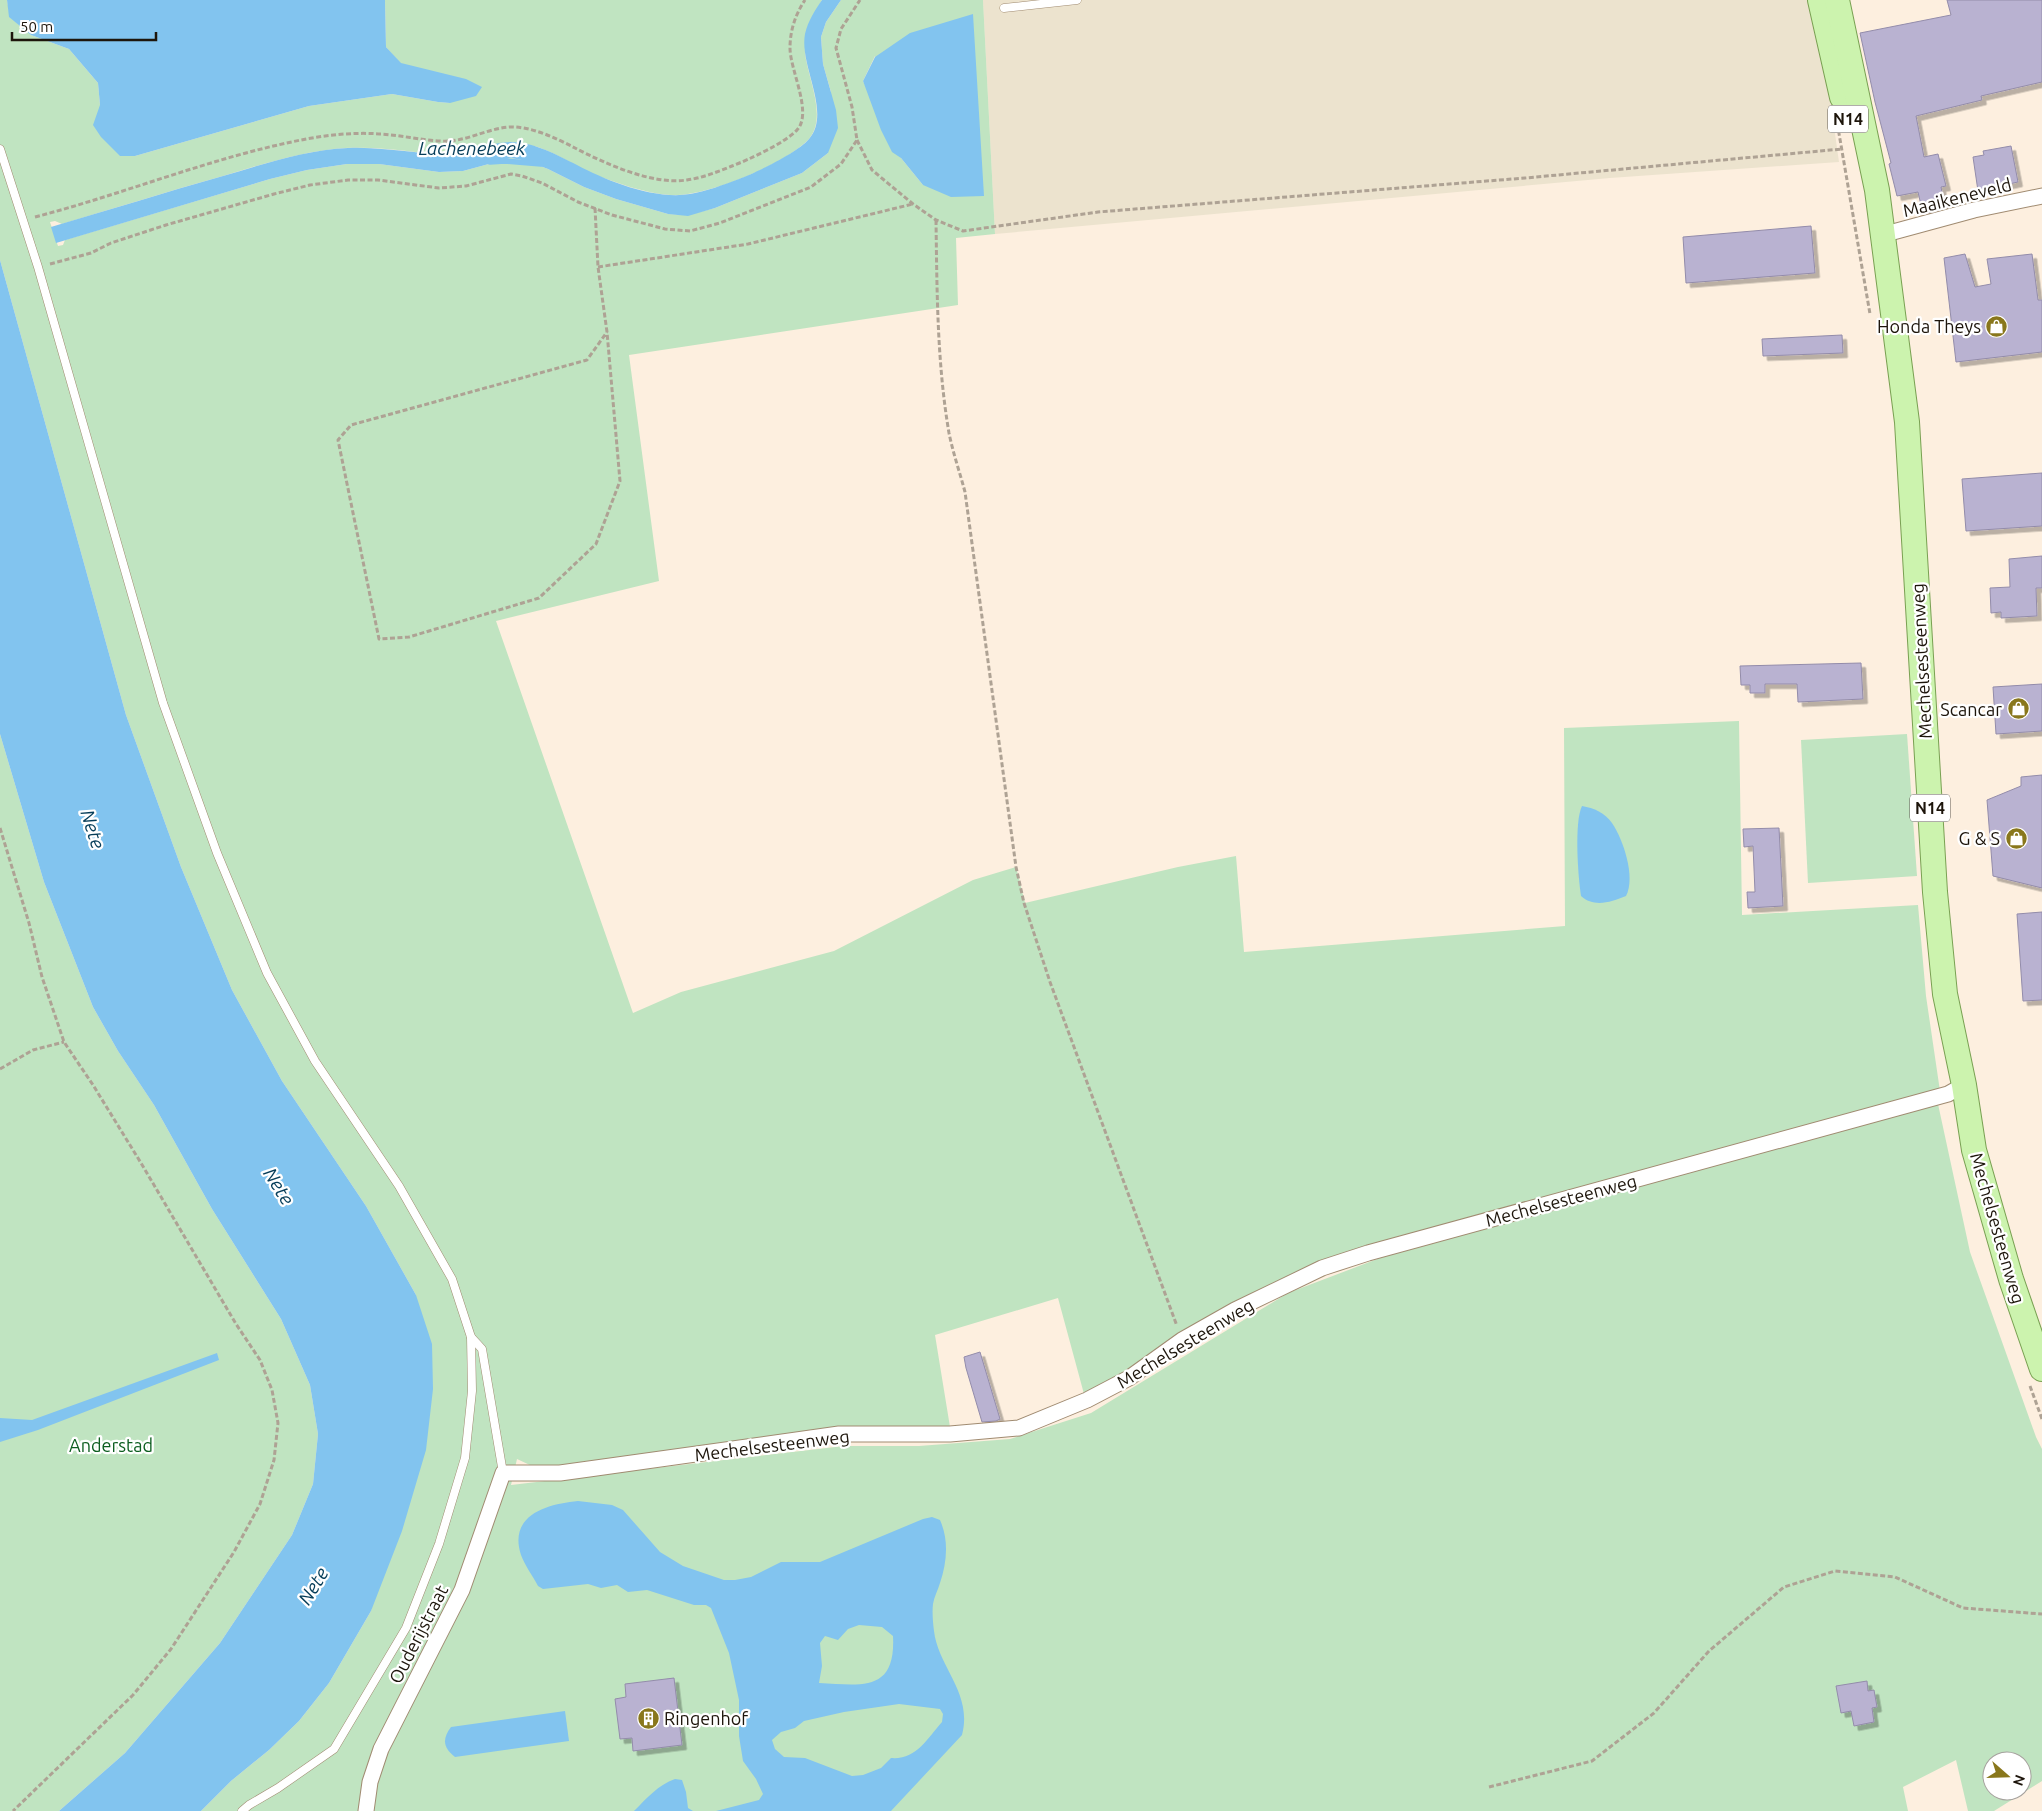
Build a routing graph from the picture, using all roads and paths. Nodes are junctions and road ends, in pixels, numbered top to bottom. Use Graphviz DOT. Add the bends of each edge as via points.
graph roads {
  1 [pos="805,0"];
  2 [pos="860,0"];
  3 [pos="1077,0"];
  4 [pos="1820,0"];
  5 [pos="1838,0"];
  6 [pos="1004,8"];
  7 [pos="857,140"];
  8 [pos="1842,148"];
  9 [pos="0,149"];
  10 [pos="2042,196"];
  11 [pos="913,204"];
  12 [pos="595,208"];
  13 [pos="22,220"];
  14 [pos="936,220"];
  15 [pos="1882,235"];
  16 [pos="38,267"];
  17 [pos="598,267"];
  18 [pos="608,332"];
  19 [pos="0,828"];
  20 [pos="64,1042"];
  21 [pos="0,1069"];
  22 [pos="1964,1085"];
  23 [pos="471,1337"];
  24 [pos="1182,1340"];
  25 [pos="2042,1369"];
  26 [pos="504,1473"];
  27 [pos="2042,1614"];
  28 [pos="1489,1787"];
  29 [pos="13,1811"];
  30 [pos="242,1811"];
  31 [pos="366,1811"];
  1 -- 13 [label="path" via="791,30 790,50 801,97 800,126 789,137 747,161 707,175 686,180 658,179 597,160 534,131 509,127 441,142 380,134 344,134 262,149"];
  2 -- 7 [label="path" via="841,29 836,48"];
  3 -- 6 [label="lane"];
  4 -- 15 [label="main road, Mechelsesteenweg / N14" via="1866,192"];
  5 -- 15 [label="main road, Mechelsesteenweg / N14" via="1877,190"];
  7 -- 11 [label="path" via="872,170"];
  7 -- 12 [label="path" via="841,164 810,187 690,232 665,229"];
  8 -- 14 [label="path" via="1098,212 963,231"];
  9 -- 13 [label="lane"];
  10 -- 15 [label="street, Maaikeneveld" via="1974,210"];
  11 -- 14 [label="path"];
  11 -- 17 [label="path" via="748,244"];
  12 -- 16 [label="path" via="542,183 511,174 466,186 439,188 378,180 348,180 274,194"];
  12 -- 17 [label="path"];
  13 -- 16 [label="lane"];
  14 -- 24 [label="path" via="937,296 949,434 965,492 1016,867 1024,903 1050,982"];
  15 -- 22 [label="main road, Mechelsesteenweg / N14" via="1906,422 1935,892 1945,994"];
  16 -- 23 [label="lane" via="164,703 217,853 267,973 315,1060 399,1186 452,1279"];
  17 -- 18 [label="path"];
  18 -- 18 [label="path" via="620,481 596,544 538,598 409,638 379,639 338,440 351,425 587,360"];
  19 -- 20 [label="path"];
  20 -- 21 [label="path" via="33,1050"];
  20 -- 29 [label="path" via="260,1360 272,1390 278,1423 274,1460 260,1504 234,1552 171,1649 133,1695"];
  22 -- 24 [label="street, Mechelsesteenweg" via="1948,1094 1340,1262 1235,1310"];
  22 -- 25 [label="main road, Mechelsesteenweg / N14" via="1974,1150 2011,1279"];
  23 -- 26 [label="lane" via="482,1349"];
  23 -- 30 [label="lane" via="472,1391 465,1458 439,1544 406,1628 334,1749"];
  24 -- 26 [label="street, Mechelsesteenweg" via="1129,1378 1019,1428 950,1434 839,1434 569,1472"];
  26 -- 31 [label="street, Ouderijstraat" via="462,1590 381,1749 370,1782"];
  27 -- 28 [label="path" via="1963,1608 1895,1577 1835,1571 1784,1587 1709,1651 1654,1713 1592,1761"];
}
